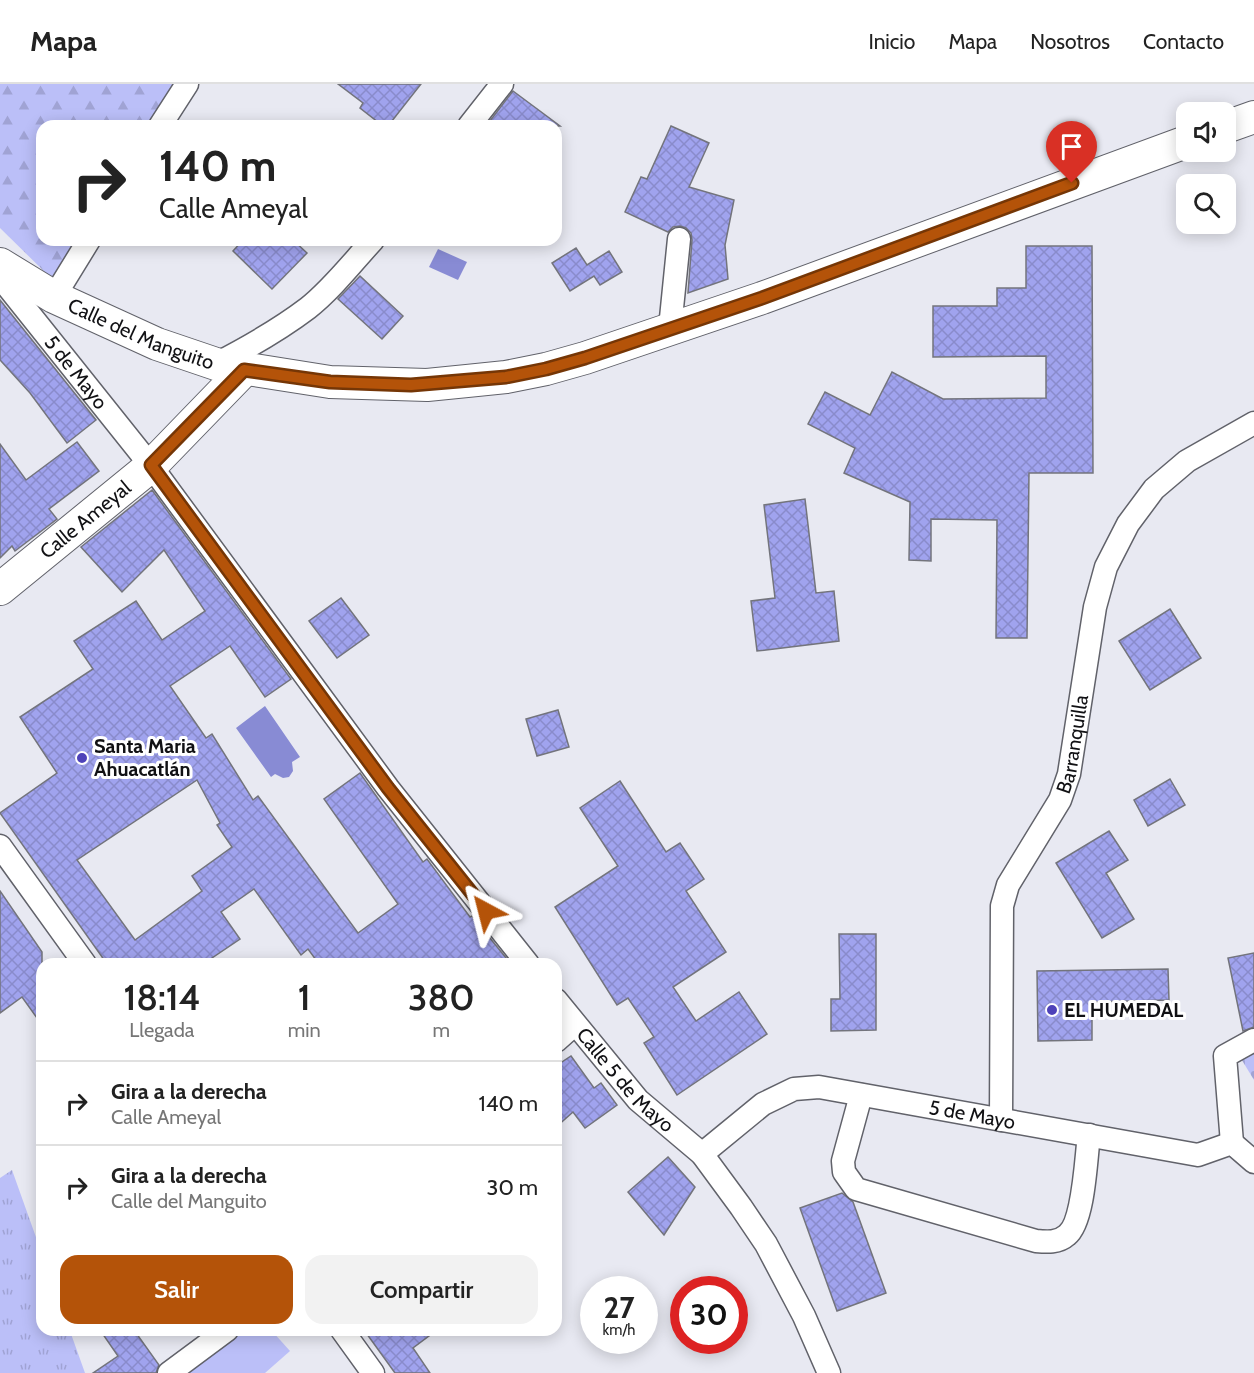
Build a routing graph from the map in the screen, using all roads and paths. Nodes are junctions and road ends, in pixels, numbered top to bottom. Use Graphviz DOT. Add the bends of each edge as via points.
graph roads {
  1 [pos="187,84"];
  2 [pos="502,84"];
  3 [pos="1254,117"];
  4 [pos="164,120"];
  5 [pos="474,120"];
  6 [pos="1236,123"];
  7 [pos="1176,146"];
  8 [pos="679,239"];
  9 [pos="85,246"];
  10 [pos="368,246"];
  11 [pos="0,264"];
  12 [pos="0,277"];
  13 [pos="54,297"];
  14 [pos="670,328"];
  15 [pos="230,367"];
  16 [pos="1254,423"];
  17 [pos="151,465"];
  18 [pos="0,589"];
  19 [pos="0,846"];
  20 [pos="81,958"];
  21 [pos="523,958"];
  22 [pos="562,1008"];
  23 [pos="575,1024"];
  24 [pos="562,1036"];
  25 [pos="1254,1040"];
  26 [pos="861,1095"];
  27 [pos="1001,1120"];
  28 [pos="1089,1135"];
  29 [pos="1232,1143"];
  30 [pos="702,1154"];
  31 [pos="1254,1162"];
  32 [pos="219,1336"];
  33 [pos="346,1336"];
  34 [pos="169,1373"];
  35 [pos="373,1373"];
  36 [pos="829,1373"];
  1 -- 4 [label="street"];
  2 -- 5 [label="street"];
  3 -- 6 [label="main road"];
  7 -- 14 [label="main road, Calle del Manguito"];
  8 -- 14 [label="street"];
  9 -- 13 [label="street"];
  10 -- 15 [label="street" via="310,306"];
  11 -- 13 [label="main road, Calle del Manguito"];
  12 -- 17 [label="street, 5 de Mayo"];
  13 -- 15 [label="main road, Calle del Manguito" via="157,344"];
  14 -- 15 [label="main road, Calle del Manguito" via="546,369 427,385 362,385"];
  15 -- 17 [label="main road, Calle Ameyal"];
  16 -- 27 [label="street, Barranquilla" via="1187,461 1154,489 1128,524 1106,567 1095,607 1069,774 1060,800 1008,885 1002,906"];
  17 -- 18 [label="main road, Calle Ameyal"];
  17 -- 21 [label="street" via="388,788"];
  19 -- 20 [label="street"];
  22 -- 23 [label="street, Calle 5 de Mayo"];
  23 -- 24 [label="street"];
  23 -- 30 [label="street, Calle 5 de Mayo" via="638,1100"];
  25 -- 29 [label="street" via="1225,1056"];
  26 -- 27 [label="street, 5 de Mayo"];
  26 -- 28 [label="street" via="843,1161 844,1172 856,1189 1036,1241 1051,1243 1067,1236 1076,1224"];
  26 -- 30 [label="street, 5 de Mayo" via="819,1087 794,1089 763,1104"];
  27 -- 28 [label="street, 5 de Mayo"];
  28 -- 29 [label="street, 5 de Mayo" via="1198,1155"];
  29 -- 31 [label="street"];
  30 -- 36 [label="street, Calle 5 de Mayo" via="766,1244"];
  32 -- 34 [label="street"];
  33 -- 35 [label="street"];
}
